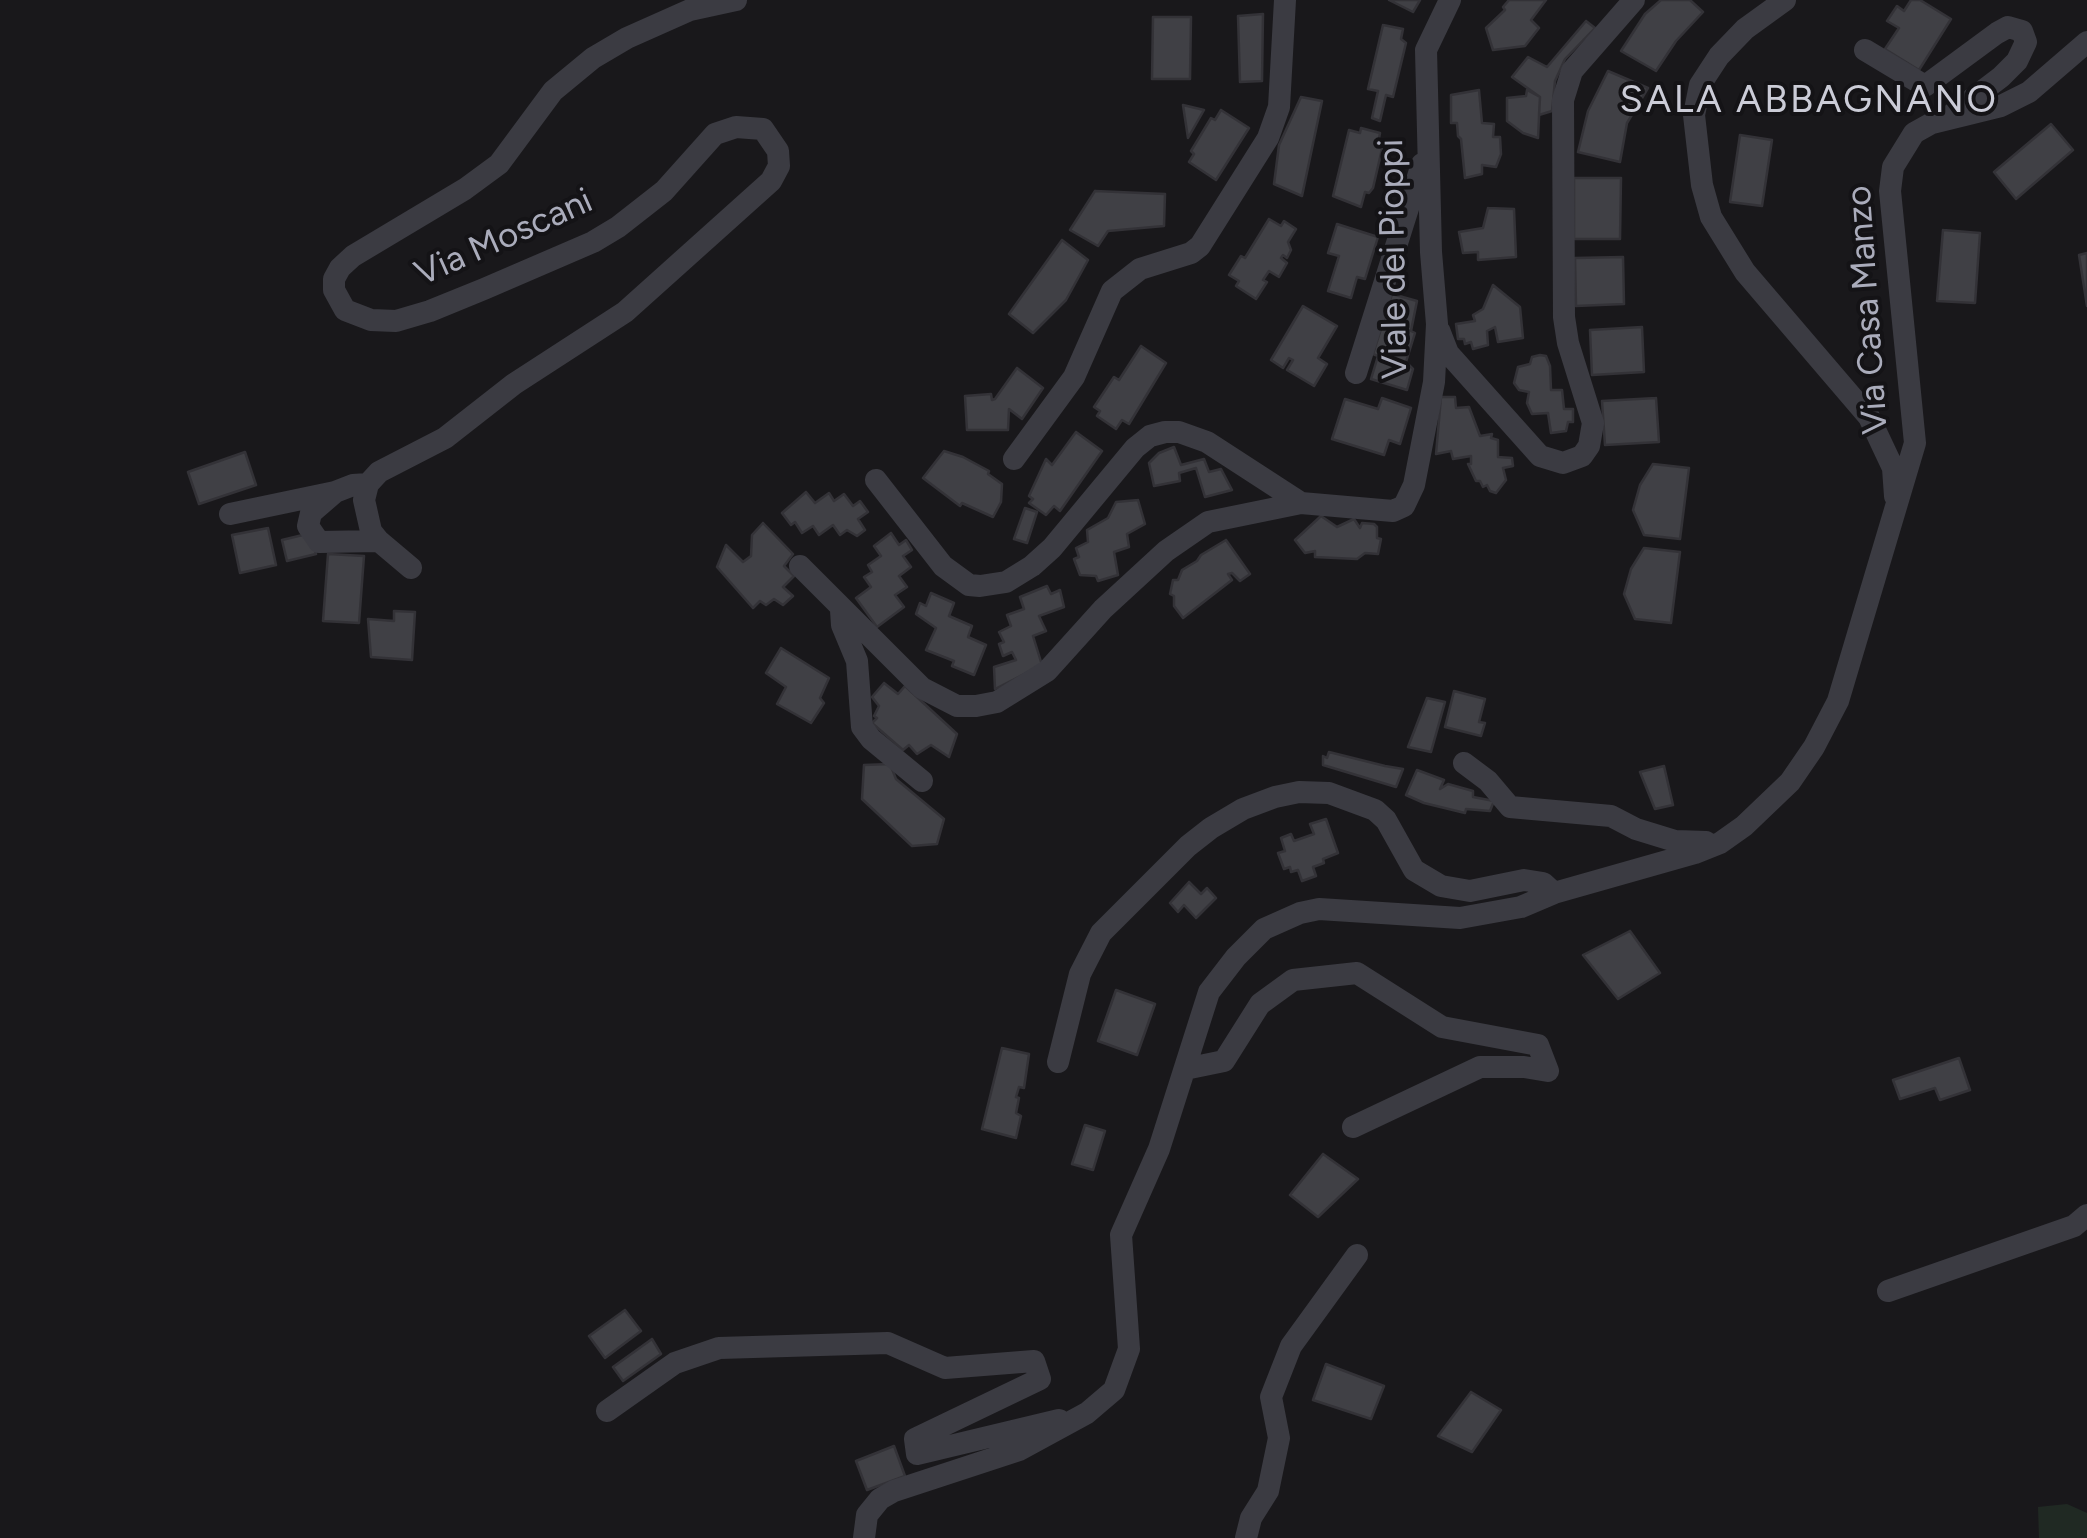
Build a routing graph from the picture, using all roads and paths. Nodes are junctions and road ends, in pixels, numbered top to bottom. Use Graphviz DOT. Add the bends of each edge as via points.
graph roads {
  1 [pos="736,0"];
  2 [pos="1285,0"];
  3 [pos="1450,0"];
  4 [pos="1634,0"];
  5 [pos="1785,0"];
  6 [pos="2087,42"];
  7 [pos="1865,50"];
  8 [pos="1944,120"];
  9 [pos="1428,146"];
  10 [pos="1437,324"];
  11 [pos="1356,373"];
  12 [pos="1014,459"];
  13 [pos="876,480"];
  14 [pos="368,484"];
  15 [pos="335,492"];
  16 [pos="1301,503"];
  17 [pos="1896,505"];
  18 [pos="230,514"];
  19 [pos="378,541"];
  20 [pos="800,566"];
  21 [pos="411,568"];
  22 [pos="841,610"];
  23 [pos="1464,763"];
  24 [pos="922,781"];
  25 [pos="1720,842"];
  26 [pos="1554,893"];
  27 [pos="1058,1062"];
  28 [pos="1185,1068"];
  29 [pos="1353,1127"];
  30 [pos="2087,1216"];
  31 [pos="1357,1255"];
  32 [pos="1888,1291"];
  33 [pos="607,1410"];
  34 [pos="1086,1413"];
  35 [pos="864,1538"];
  36 [pos="1246,1538"];
  1 -- 14 [label="street, Via Moscani" via="690,10 594,58 552,91 499,164 340,268 334,290 345,310 396,321 430,312 618,227 664,191 716,134 753,127 778,151 771,181 625,312 514,384 446,438"];
  2 -- 12 [label="street" via="1279,107 1268,138 1200,246 1140,269 1112,291 1074,378"];
  3 -- 9 [label="street, Viale dei Pioppi" via="1426,50"];
  4 -- 10 [label="street" via="1572,71 1563,100 1564,317 1593,423 1582,456 1550,462 1528,445 1448,353"];
  5 -- 17 [label="street" via="1745,28 1700,85 1694,115 1702,185 1711,217 1744,272 1869,417 1893,468"];
  6 -- 8 [label="street, Via Casa Manzo" via="2029,92"];
  7 -- 8 [label="street" via="1925,86 1997,33 2022,30 2026,42 2017,61"];
  8 -- 17 [label="street, Via Casa Manzo" via="1914,133 1892,168 1915,443"];
  9 -- 10 [label="street, Viale dei Pioppi"];
  9 -- 11 [label="street"];
  10 -- 16 [label="street, Viale dei Pioppi" via="1434,382 1404,506 1393,511"];
  13 -- 16 [label="street" via="942,566 980,586 1006,582 1032,566 1135,448 1165,432 1207,442"];
  14 -- 15 [label="street"];
  14 -- 19 [label="street" via="366,514"];
  15 -- 18 [label="street"];
  15 -- 19 [label="street" via="311,513 308,526 319,542"];
  16 -- 22 [label="street, Viale dei Pioppi" via="1208,522 1185,535 1047,670 998,702 957,706 940,699"];
  17 -- 25 [label="street, Via Casa Manzo" via="1830,716 1790,782"];
  19 -- 21 [label="street"];
  20 -- 22 [label="street, Viale dei Pioppi"];
  22 -- 24 [label="street, Viale dei Pioppi" via="857,661 862,726"];
  23 -- 25 [label="street" via="1510,807 1611,816 1675,841"];
  25 -- 26 [label="street, Via Casa Manzo"];
  26 -- 27 [label="street" via="1543,882 1524,880 1470,891 1441,886 1414,870 1376,810 1329,793 1274,797 1200,837 1101,933 1080,974"];
  26 -- 28 [label="street, Via Casa Manzo" via="1521,907 1460,918 1320,908 1281,920 1249,943 1208,992"];
  28 -- 29 [label="street" via="1224,1062 1260,1004 1293,980 1357,972 1442,1027 1538,1045 1548,1071 1480,1067"];
  28 -- 34 [label="street, Via Casa Manzo" via="1146,1184 1121,1235 1129,1320 1123,1373"];
  30 -- 32 [label="street"];
  31 -- 36 [label="street" via="1291,1346 1271,1397 1279,1438 1268,1492"];
  33 -- 34 [label="street" via="676,1363 719,1348 888,1343 945,1368 1034,1361 1040,1379 916,1438 918,1454"];
  34 -- 35 [label="street, Via Casa Manzo" via="1019,1450 880,1498 867,1515"];
}
